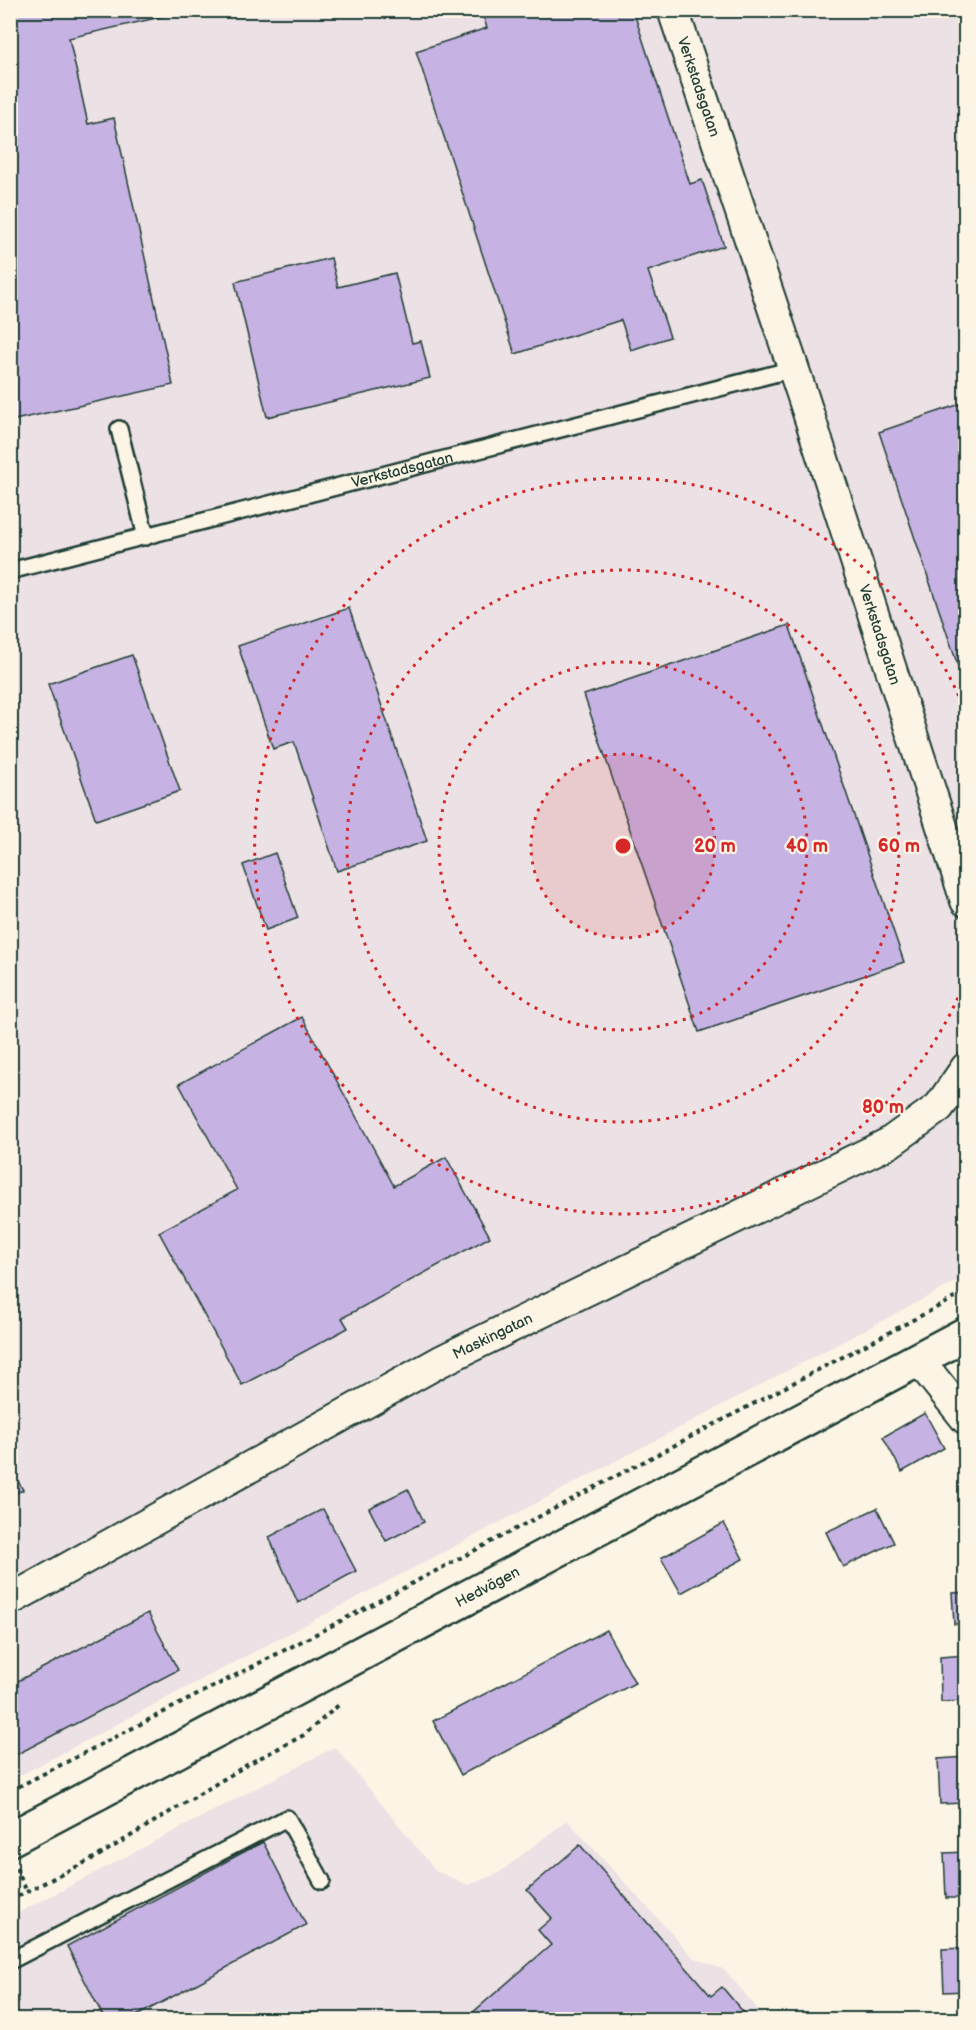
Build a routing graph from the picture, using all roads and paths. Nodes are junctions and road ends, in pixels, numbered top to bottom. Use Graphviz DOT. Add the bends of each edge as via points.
graph roads {
  1 [pos="673,10"];
  2 [pos="793,369"];
  3 [pos="119,429"];
  4 [pos="146,537"];
  5 [pos="10,571"];
  6 [pos="966,901"];
  7 [pos="966,1068"];
  8 [pos="966,1292"];
  9 [pos="966,1334"];
  10 [pos="918,1359"];
  11 [pos="966,1419"];
  12 [pos="10,1600"];
  13 [pos="10,1791"];
  14 [pos="13,1852"];
  15 [pos="322,1881"];
  16 [pos="27,1892"];
  17 [pos="10,1961"];
  1 -- 2 [label="street, Verkstadsgatan"];
  2 -- 4 [label="lane, Verkstadsgatan"];
  2 -- 6 [label="street, Verkstadsgatan"];
  3 -- 4 [label="lane"];
  4 -- 5 [label="lane, Verkstadsgatan"];
  7 -- 12 [label="street, Maskingatan" via="939,1107 889,1143 441,1361"];
  8 -- 13 [label="path"];
  9 -- 10 [label="main road, Hedvägen"];
  10 -- 11 [label="street"];
  10 -- 14 [label="main road, Hedvägen"];
  14 -- 16 [label="path"];
  15 -- 17 [label="lane" via="287,1818"];
}
